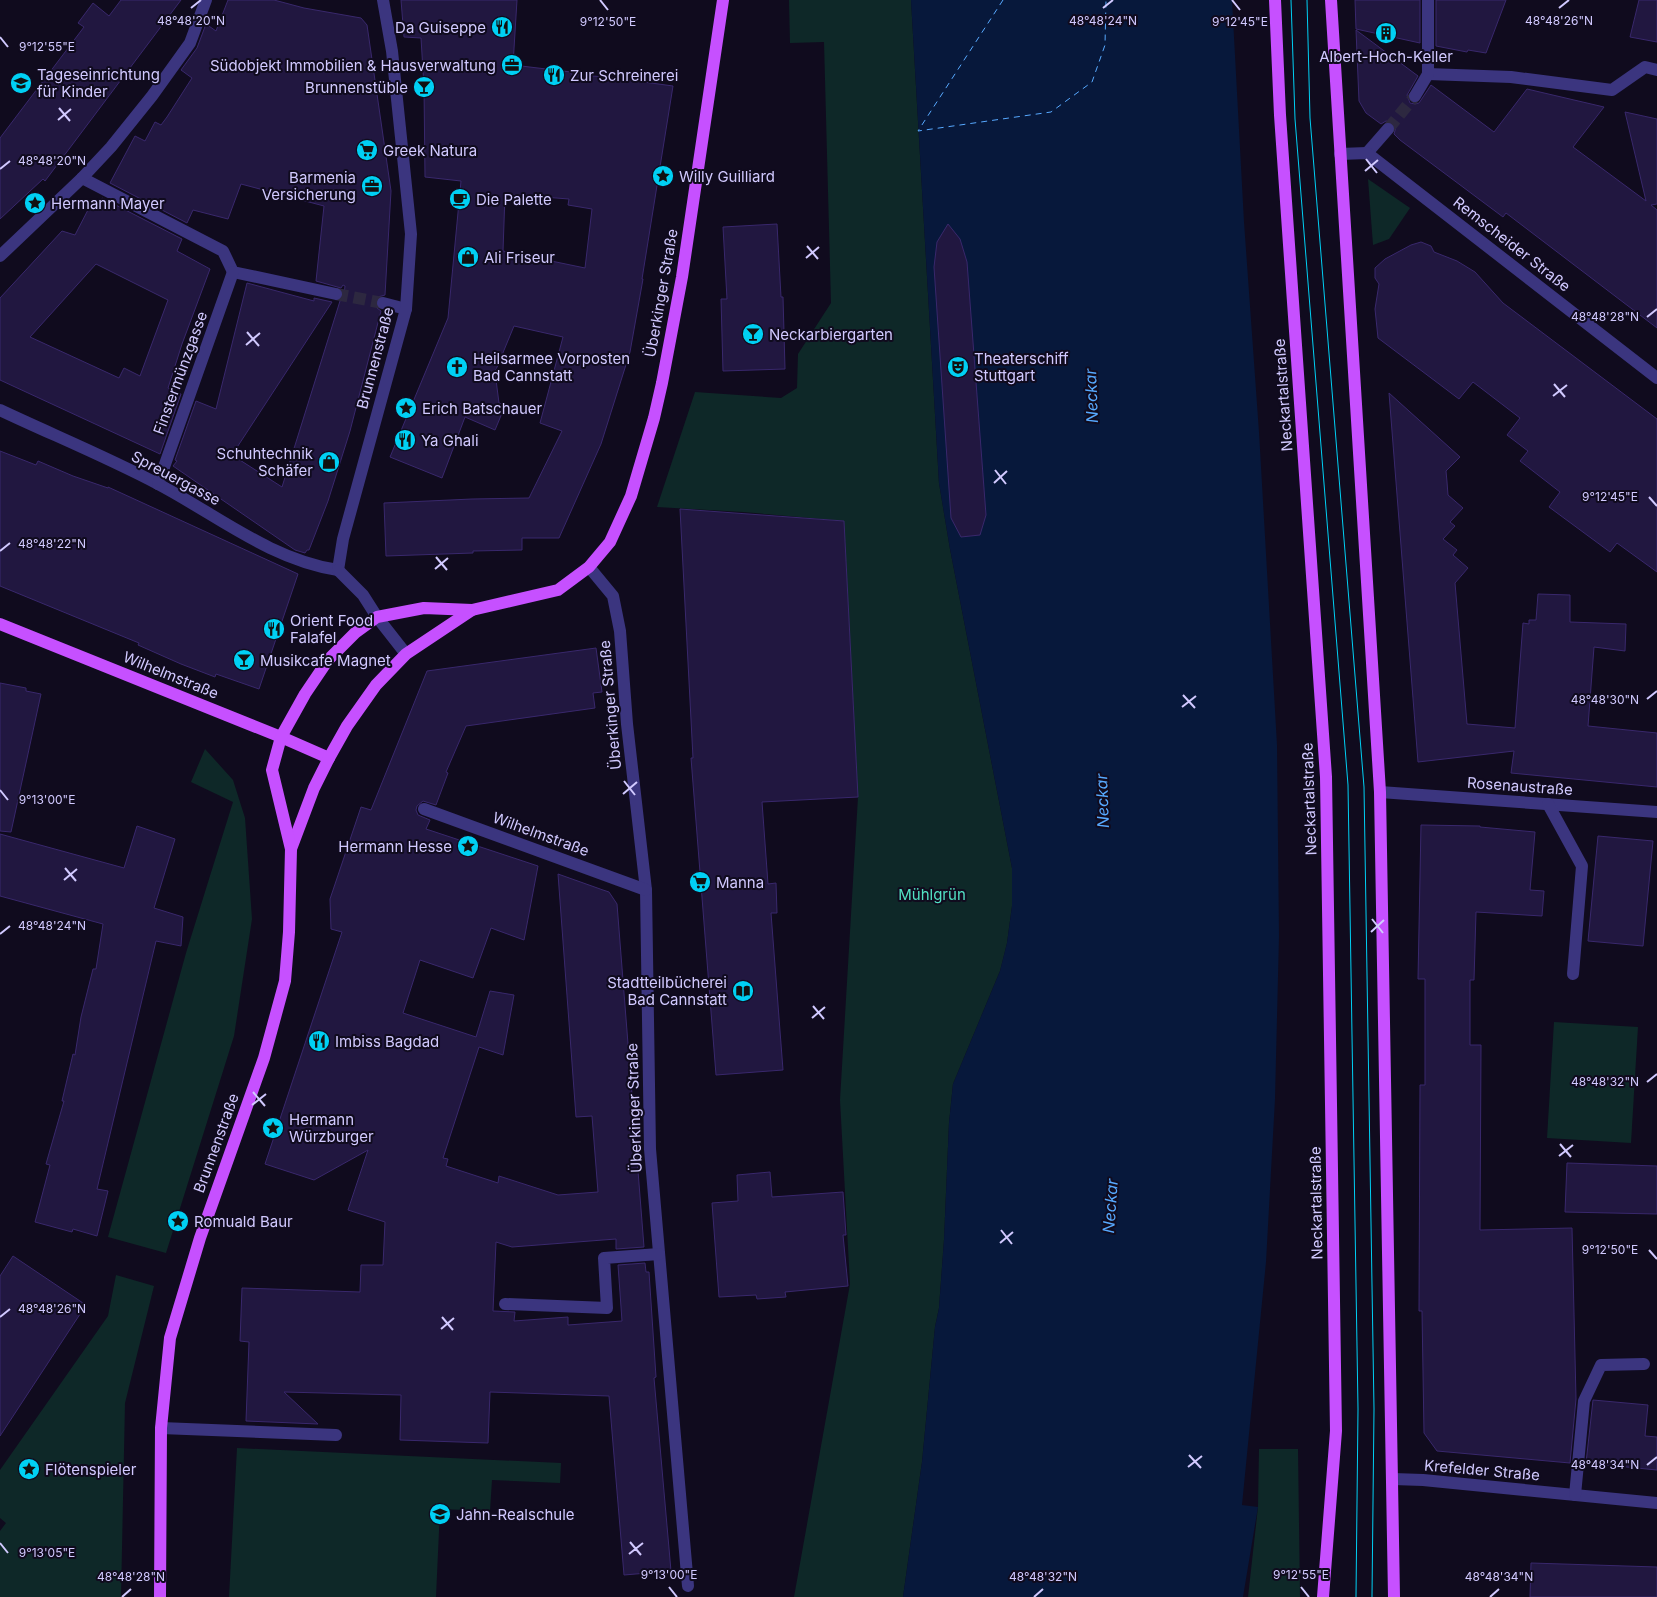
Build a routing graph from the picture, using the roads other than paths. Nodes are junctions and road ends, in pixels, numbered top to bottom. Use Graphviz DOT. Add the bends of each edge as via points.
graph roads {
  1 [pos="206,0"];
  2 [pos="382,0"];
  3 [pos="723,0"];
  4 [pos="1275,0"];
  5 [pos="1331,0"];
  6 [pos="1428,0"];
  7 [pos="1657,70"];
  8 [pos="1428,74"];
  9 [pos="1415,96"];
  10 [pos="1388,129"];
  11 [pos="1367,153"];
  12 [pos="1340,154"];
  13 [pos="82,178"];
  14 [pos="0,256"];
  15 [pos="233,272"];
  16 [pos="332,293"];
  17 [pos="383,303"];
  18 [pos="406,309"];
  19 [pos="1657,378"];
  20 [pos="0,410"];
  21 [pos="158,484"];
  22 [pos="589,568"];
  23 [pos="338,570"];
  24 [pos="472,610"];
  25 [pos="377,617"];
  26 [pos="0,624"];
  27 [pos="406,654"];
  28 [pos="281,737"];
  29 [pos="329,758"];
  30 [pos="1380,792"];
  31 [pos="1548,804"];
  32 [pos="424,809"];
  33 [pos="1657,812"];
  34 [pos="291,849"];
  35 [pos="646,890"];
  36 [pos="1573,974"];
  37 [pos="659,1254"];
  38 [pos="506,1304"];
  39 [pos="1644,1364"];
  40 [pos="162,1428"];
  41 [pos="336,1435"];
  42 [pos="1393,1479"];
  43 [pos="1575,1495"];
  44 [pos="1657,1504"];
  45 [pos="688,1586"];
  46 [pos="160,1597"];
  47 [pos="1323,1597"];
  48 [pos="1394,1597"];
  1 -- 13 [label="street" via="190,43 152,96"];
  2 -- 18 [label="street, Brunnenstraße" via="392,51 412,234"];
  3 -- 22 [label="main road, Überkinger Straße" via="682,277 654,418 631,496 610,542"];
  4 -- 47 [label="main road, Neckartalstraße" via="1326,777 1336,1431"];
  5 -- 12 [label="main road"];
  6 -- 8 [label="street"];
  7 -- 8 [label="street" via="1645,67 1612,90 1511,77"];
  8 -- 9 [label="street"];
  10 -- 11 [label="street"];
  11 -- 12 [label="street"];
  11 -- 19 [label="street, Remscheider Straße"];
  12 -- 30 [label="main road"];
  13 -- 14 [label="street"];
  13 -- 15 [label="street" via="223,251"];
  15 -- 16 [label="street"];
  15 -- 21 [label="street, Finstermünzgasse"];
  17 -- 18 [label="street"];
  18 -- 23 [label="street, Brunnenstraße" via="343,539"];
  20 -- 21 [label="street, Spreuergasse"];
  21 -- 23 [label="street, Spreuergasse" via="276,552 317,567"];
  22 -- 24 [label="main road, Brunnenstraße" via="558,590"];
  22 -- 35 [label="street, Überkinger Straße" via="613,596 620,631"];
  23 -- 25 [label="street" via="363,595"];
  24 -- 25 [label="main road, Brunnenstraße" via="424,608"];
  24 -- 27 [label="main road, Brunnenstraße"];
  25 -- 27 [label="street"];
  25 -- 28 [label="main road, Brunnenstraße" via="328,660"];
  26 -- 28 [label="main road, Wilhelmstraße"];
  27 -- 29 [label="main road, Brunnenstraße" via="376,685"];
  28 -- 29 [label="main road, Wilhelmstraße"];
  28 -- 34 [label="main road, Brunnenstraße" via="272,770"];
  29 -- 34 [label="main road, Brunnenstraße"];
  30 -- 31 [label="street, Rosenaustraße"];
  30 -- 42 [label="main road"];
  31 -- 33 [label="street, Rosenaustraße"];
  31 -- 36 [label="street" via="1582,866"];
  32 -- 35 [label="street, Wilhelmstraße"];
  34 -- 40 [label="main road, Brunnenstraße" via="284,981 264,1058 200,1238 170,1338"];
  35 -- 37 [label="street, Überkinger Straße" via="650,1149"];
  37 -- 38 [label="street" via="604,1258 608,1308"];
  37 -- 45 [label="street, Überkinger Straße"];
  39 -- 43 [label="street" via="1601,1364 1584,1401"];
  40 -- 41 [label="street"];
  40 -- 46 [label="main road, Brunnenstraße"];
  42 -- 43 [label="street, Krefelder Straße"];
  42 -- 48 [label="main road"];
  43 -- 44 [label="street, Krefelder Straße"];
}
